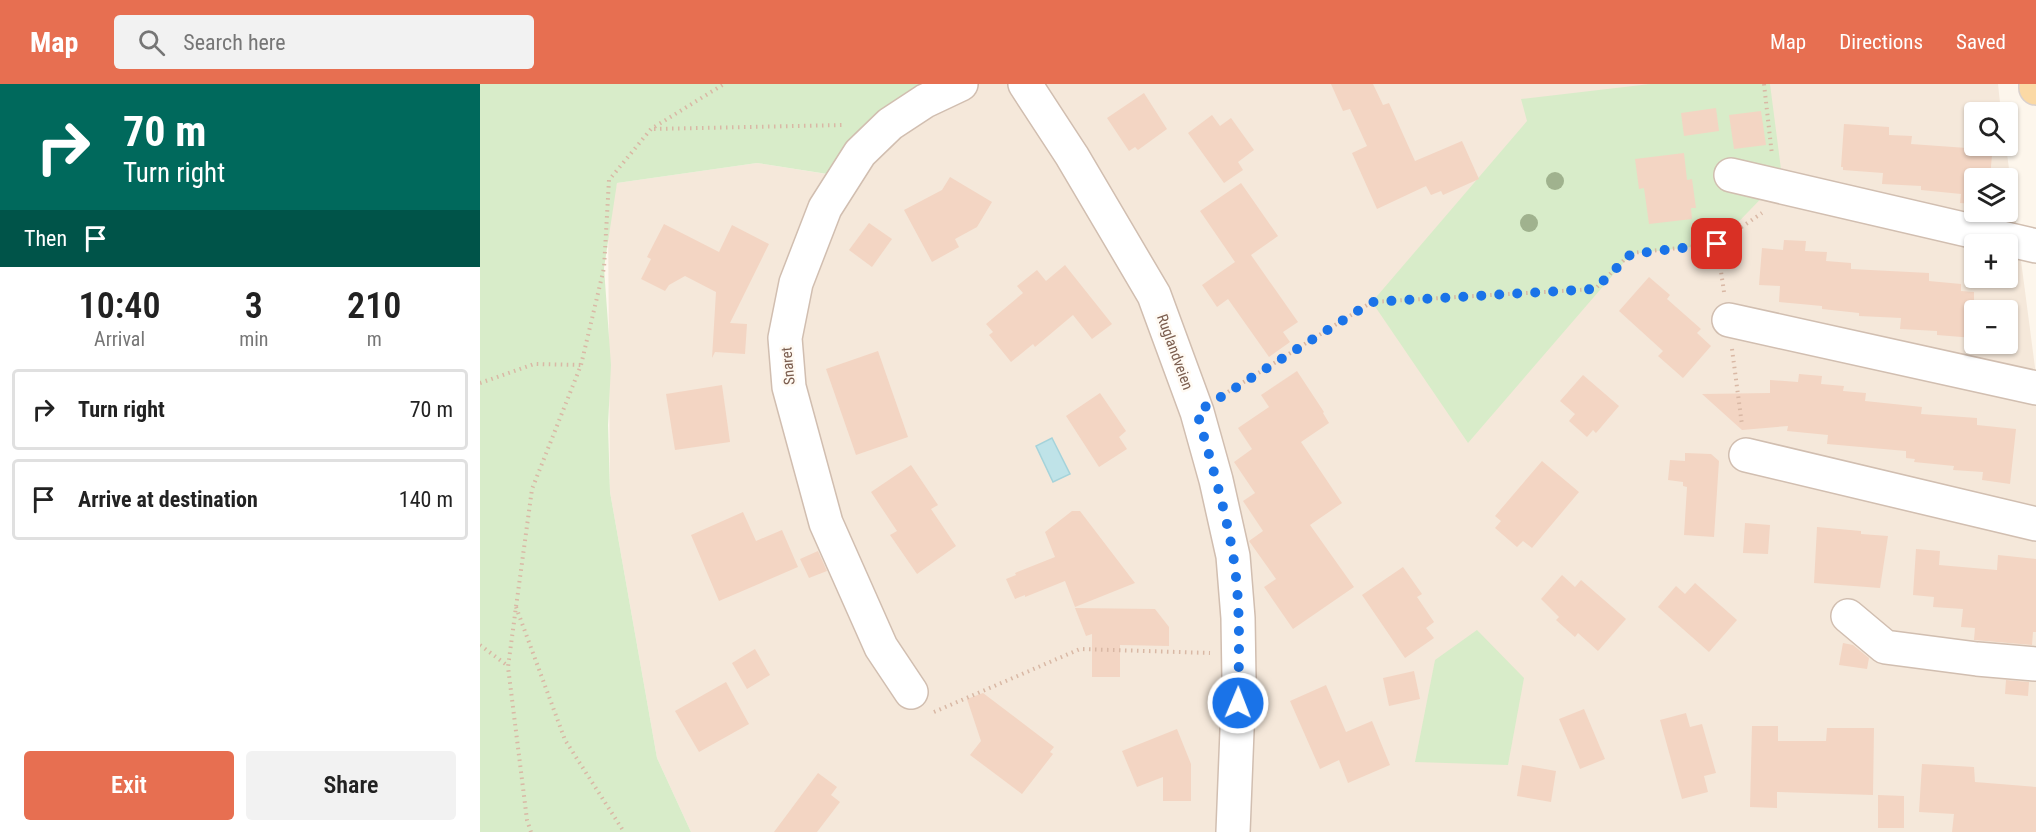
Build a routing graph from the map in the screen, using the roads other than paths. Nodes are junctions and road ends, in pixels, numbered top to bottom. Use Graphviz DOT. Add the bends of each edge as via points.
graph roads {
  1 [pos="961,84"];
  2 [pos="1025,84"];
  3 [pos="1731,175"];
  4 [pos="2036,246"];
  5 [pos="1728,320"];
  6 [pos="2036,388"];
  7 [pos="1746,455"];
  8 [pos="2036,524"];
  9 [pos="1848,616"];
  10 [pos="2036,664"];
  11 [pos="920,703"];
  12 [pos="1233,832"];
  1 -- 11 [label="street, Snaret" via="890,124 860,153 825,208 796,283 785,338 789,387 826,523 881,647"];
  2 -- 12 [label="street, Ruglandveien" via="1154,295 1197,412 1216,480 1233,556 1238,653"];
  3 -- 4 [label="street"];
  5 -- 6 [label="street"];
  7 -- 8 [label="street"];
  9 -- 10 [label="street" via="1885,647"];
}
